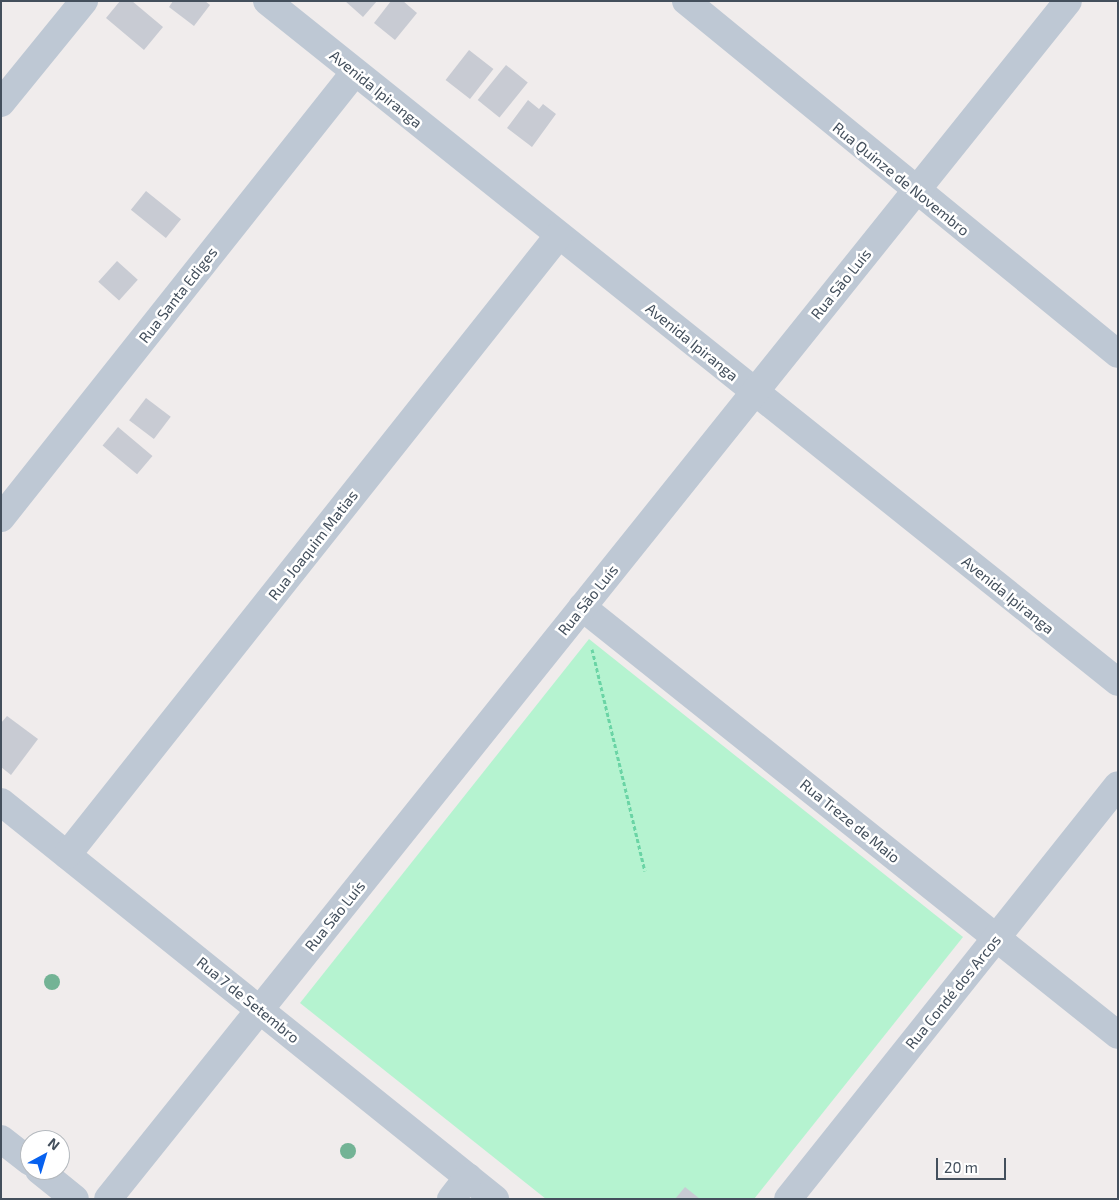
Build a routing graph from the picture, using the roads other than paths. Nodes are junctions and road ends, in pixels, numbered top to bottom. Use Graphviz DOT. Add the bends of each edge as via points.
graph roads {
  1 [pos="84,1"];
  2 [pos="267,1"];
  3 [pos="686,1"];
  4 [pos="1068,1"];
  5 [pos="355,72"];
  6 [pos="1,103"];
  7 [pos="915,191"];
  8 [pos="559,235"];
  9 [pos="1118,354"];
  10 [pos="755,392"];
  11 [pos="1,518"];
  12 [pos="582,607"];
  13 [pos="1118,682"];
  14 [pos="1118,786"];
  15 [pos="1,802"];
  16 [pos="67,855"];
  17 [pos="996,938"];
  18 [pos="260,1009"];
  19 [pos="1118,1035"];
  20 [pos="1,1139"];
  21 [pos="20,1154"];
  22 [pos="468,1177"];
  23 [pos="51,1180"];
  24 [pos="75,1199"];
  25 [pos="108,1199"];
  26 [pos="451,1199"];
  27 [pos="495,1199"];
  28 [pos="788,1199"];
  1 -- 6 [label="street"];
  2 -- 5 [label="street, Avenida Ipiranga"];
  3 -- 7 [label="street, Rua Quinze de Novembro"];
  4 -- 7 [label="street, Rua São Luís"];
  5 -- 8 [label="street, Avenida Ipiranga"];
  5 -- 11 [label="street, Rua Santa Ediges"];
  7 -- 9 [label="street, Rua Quinze de Novembro"];
  7 -- 10 [label="street, Rua São Luís"];
  8 -- 10 [label="street, Avenida Ipiranga"];
  8 -- 16 [label="street, Rua Joaquim Matias"];
  10 -- 12 [label="street, Rua São Luís"];
  10 -- 13 [label="street, Avenida Ipiranga"];
  12 -- 17 [label="street, Rua Treze de Maio"];
  12 -- 18 [label="street, Rua São Luís"];
  14 -- 17 [label="street, Rua Condé dos Arcos"];
  15 -- 16 [label="street, Rua 7 de Setembro"];
  16 -- 18 [label="street, Rua 7 de Setembro"];
  17 -- 19 [label="street, Rua Treze de Maio"];
  17 -- 28 [label="street, Rua Condé dos Arcos"];
  18 -- 22 [label="street, Rua 7 de Setembro"];
  18 -- 25 [label="street, Rua São Luís"];
  20 -- 21 [label="street"];
  22 -- 26 [label="street"];
  22 -- 27 [label="street, Rua 7 de Setembro"];
  23 -- 24 [label="street"];
}
